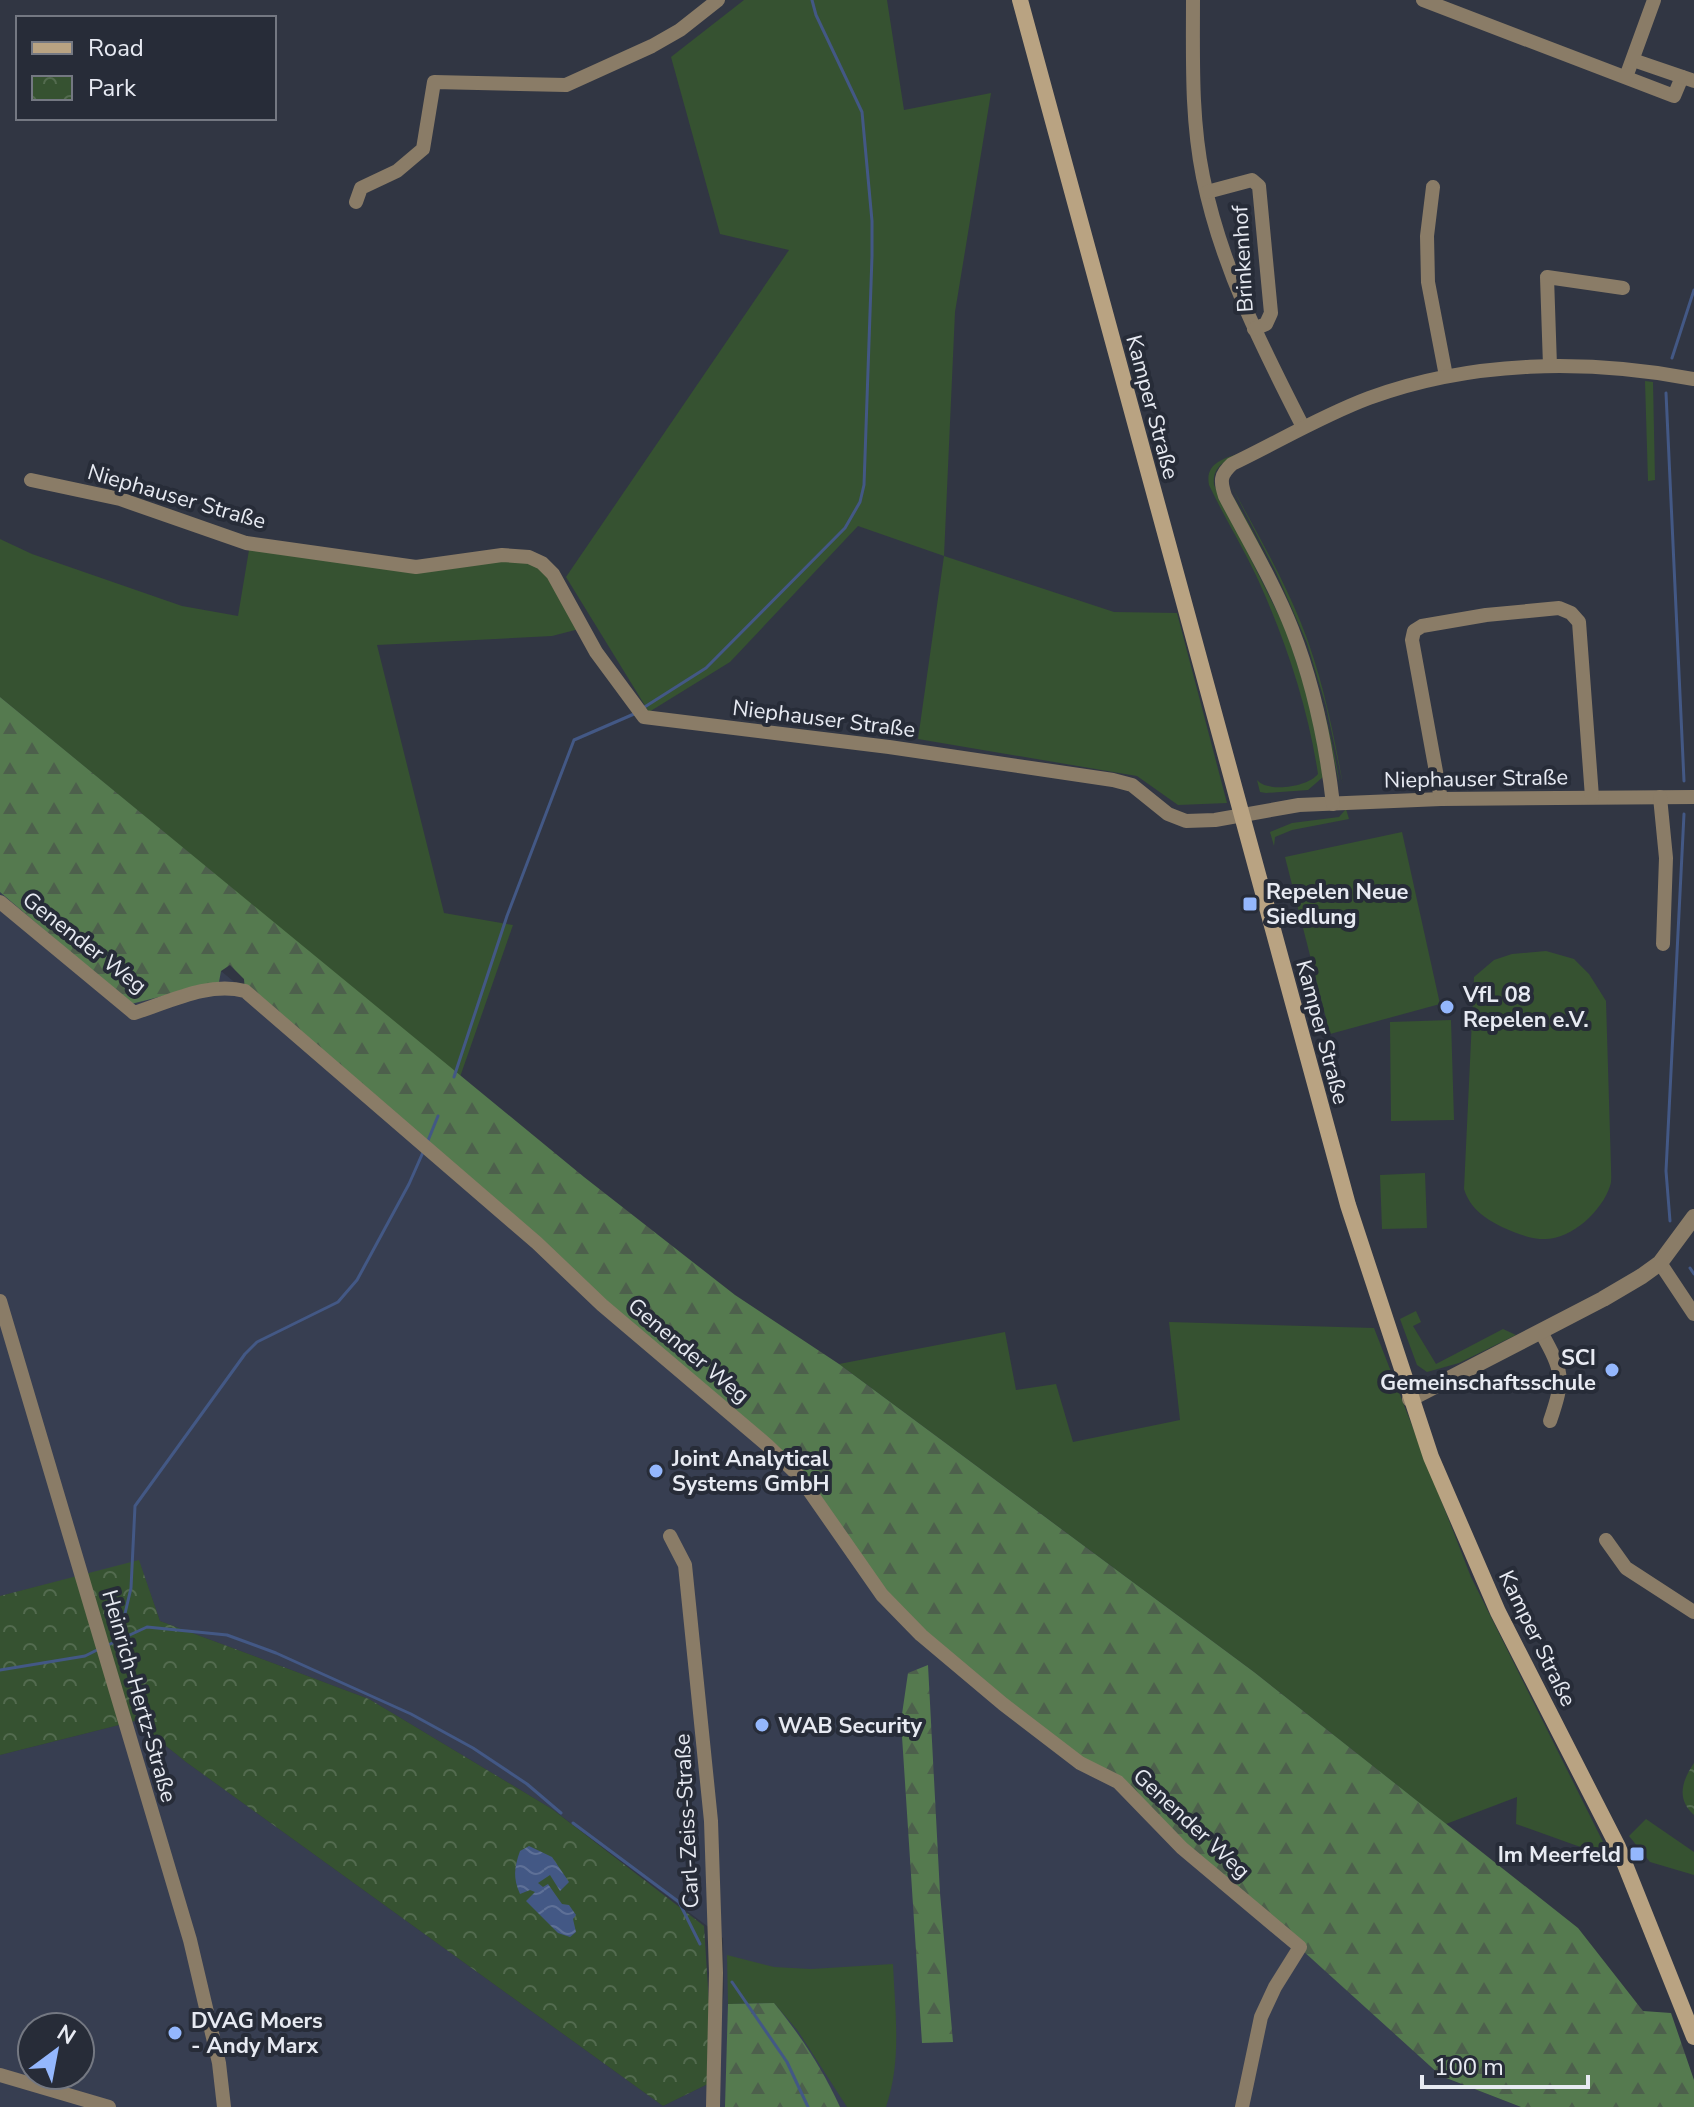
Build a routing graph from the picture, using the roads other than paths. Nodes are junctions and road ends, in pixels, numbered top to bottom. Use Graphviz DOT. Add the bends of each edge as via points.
graph roads {
  1 [pos="718,0"];
  2 [pos="1020,0"];
  3 [pos="1193,0"];
  4 [pos="1423,0"];
  5 [pos="1654,0"];
  6 [pos="1633,60"];
  7 [pos="1626,77"];
  8 [pos="1688,79"];
  9 [pos="1433,187"];
  10 [pos="1207,192"];
  11 [pos="356,202"];
  12 [pos="1623,288"];
  13 [pos="1254,329"];
  14 [pos="1550,366"];
  15 [pos="1446,376"];
  16 [pos="1694,379"];
  17 [pos="1303,427"];
  18 [pos="31,480"];
  19 [pos="1592,797"];
  20 [pos="1660,797"];
  21 [pos="1694,797"];
  22 [pos="1441,799"];
  23 [pos="1333,804"];
  24 [pos="1242,815"];
  25 [pos="0,902"];
  26 [pos="1663,944"];
  27 [pos="1694,1217"];
  28 [pos="1660,1263"];
  29 [pos="0,1301"];
  30 [pos="1694,1314"];
  31 [pos="1541,1332"];
  32 [pos="1410,1399"];
  33 [pos="1550,1421"];
  34 [pos="670,1536"];
  35 [pos="1606,1540"];
  36 [pos="1694,1612"];
  37 [pos="1694,2037"];
  38 [pos="0,2075"];
  39 [pos="109,2107"];
  40 [pos="224,2107"];
  41 [pos="713,2107"];
  42 [pos="1242,2107"];
  1 -- 11 [label="street" via="652,46 566,85 434,82 423,149 397,171 361,188"];
  2 -- 24 [label="main road, Kamper Straße"];
  3 -- 10 [label="street, Brinkenhof" via="1192,88"];
  4 -- 7 [label="street"];
  5 -- 6 [label="street"];
  6 -- 7 [label="street"];
  6 -- 8 [label="street"];
  7 -- 8 [label="street" via="1674,96"];
  9 -- 15 [label="street" via="1428,282"];
  10 -- 13 [label="street, Brinkenhof"];
  10 -- 13 [label="street, Brinkenhof" via="1252,180 1259,186 1271,313 1266,324"];
  12 -- 14 [label="street" via="1547,277"];
  13 -- 17 [label="street, Brinkenhof"];
  14 -- 15 [label="street"];
  14 -- 16 [label="street"];
  15 -- 17 [label="street" via="1368,399"];
  17 -- 23 [label="street" via="1232,464 1221,484 1273,585 1308,673"];
  18 -- 24 [label="street, Niephauser Straße" via="120,499 246,543 416,567 502,555 529,557 553,574 596,652 644,717 1113,780 1132,785 1168,814 1186,821"];
  19 -- 20 [label="street, Niephauser Straße"];
  19 -- 22 [label="street, Niephauser Straße"];
  19 -- 22 [label="street" via="1579,622 1559,608 1486,615 1414,631"];
  20 -- 21 [label="street, Niephauser Straße"];
  20 -- 26 [label="street" via="1666,858"];
  22 -- 23 [label="street, Niephauser Straße"];
  23 -- 24 [label="street, Niephauser Straße"];
  24 -- 32 [label="main road, Kamper Straße" via="1344,1190"];
  25 -- 42 [label="street, Genender Weg" via="134,1013 211,989 245,991 767,1445 799,1476 882,1595 921,1635 1080,1763 1118,1782 1182,1848 1300,1947 1261,2017"];
  27 -- 28 [label="street"];
  28 -- 30 [label="street"];
  28 -- 31 [label="street"];
  29 -- 40 [label="street, Heinrich-Hertz-Straße" via="190,1940"];
  31 -- 32 [label="street"];
  31 -- 33 [label="street" via="1559,1364 1561,1379"];
  32 -- 37 [label="main road, Kamper Straße" via="1498,1612 1628,1869"];
  34 -- 41 [label="street, Carl-Zeiss-Straße" via="685,1565 711,1821"];
  35 -- 36 [label="street" via="1626,1568"];
  38 -- 39 [label="street"];
}
